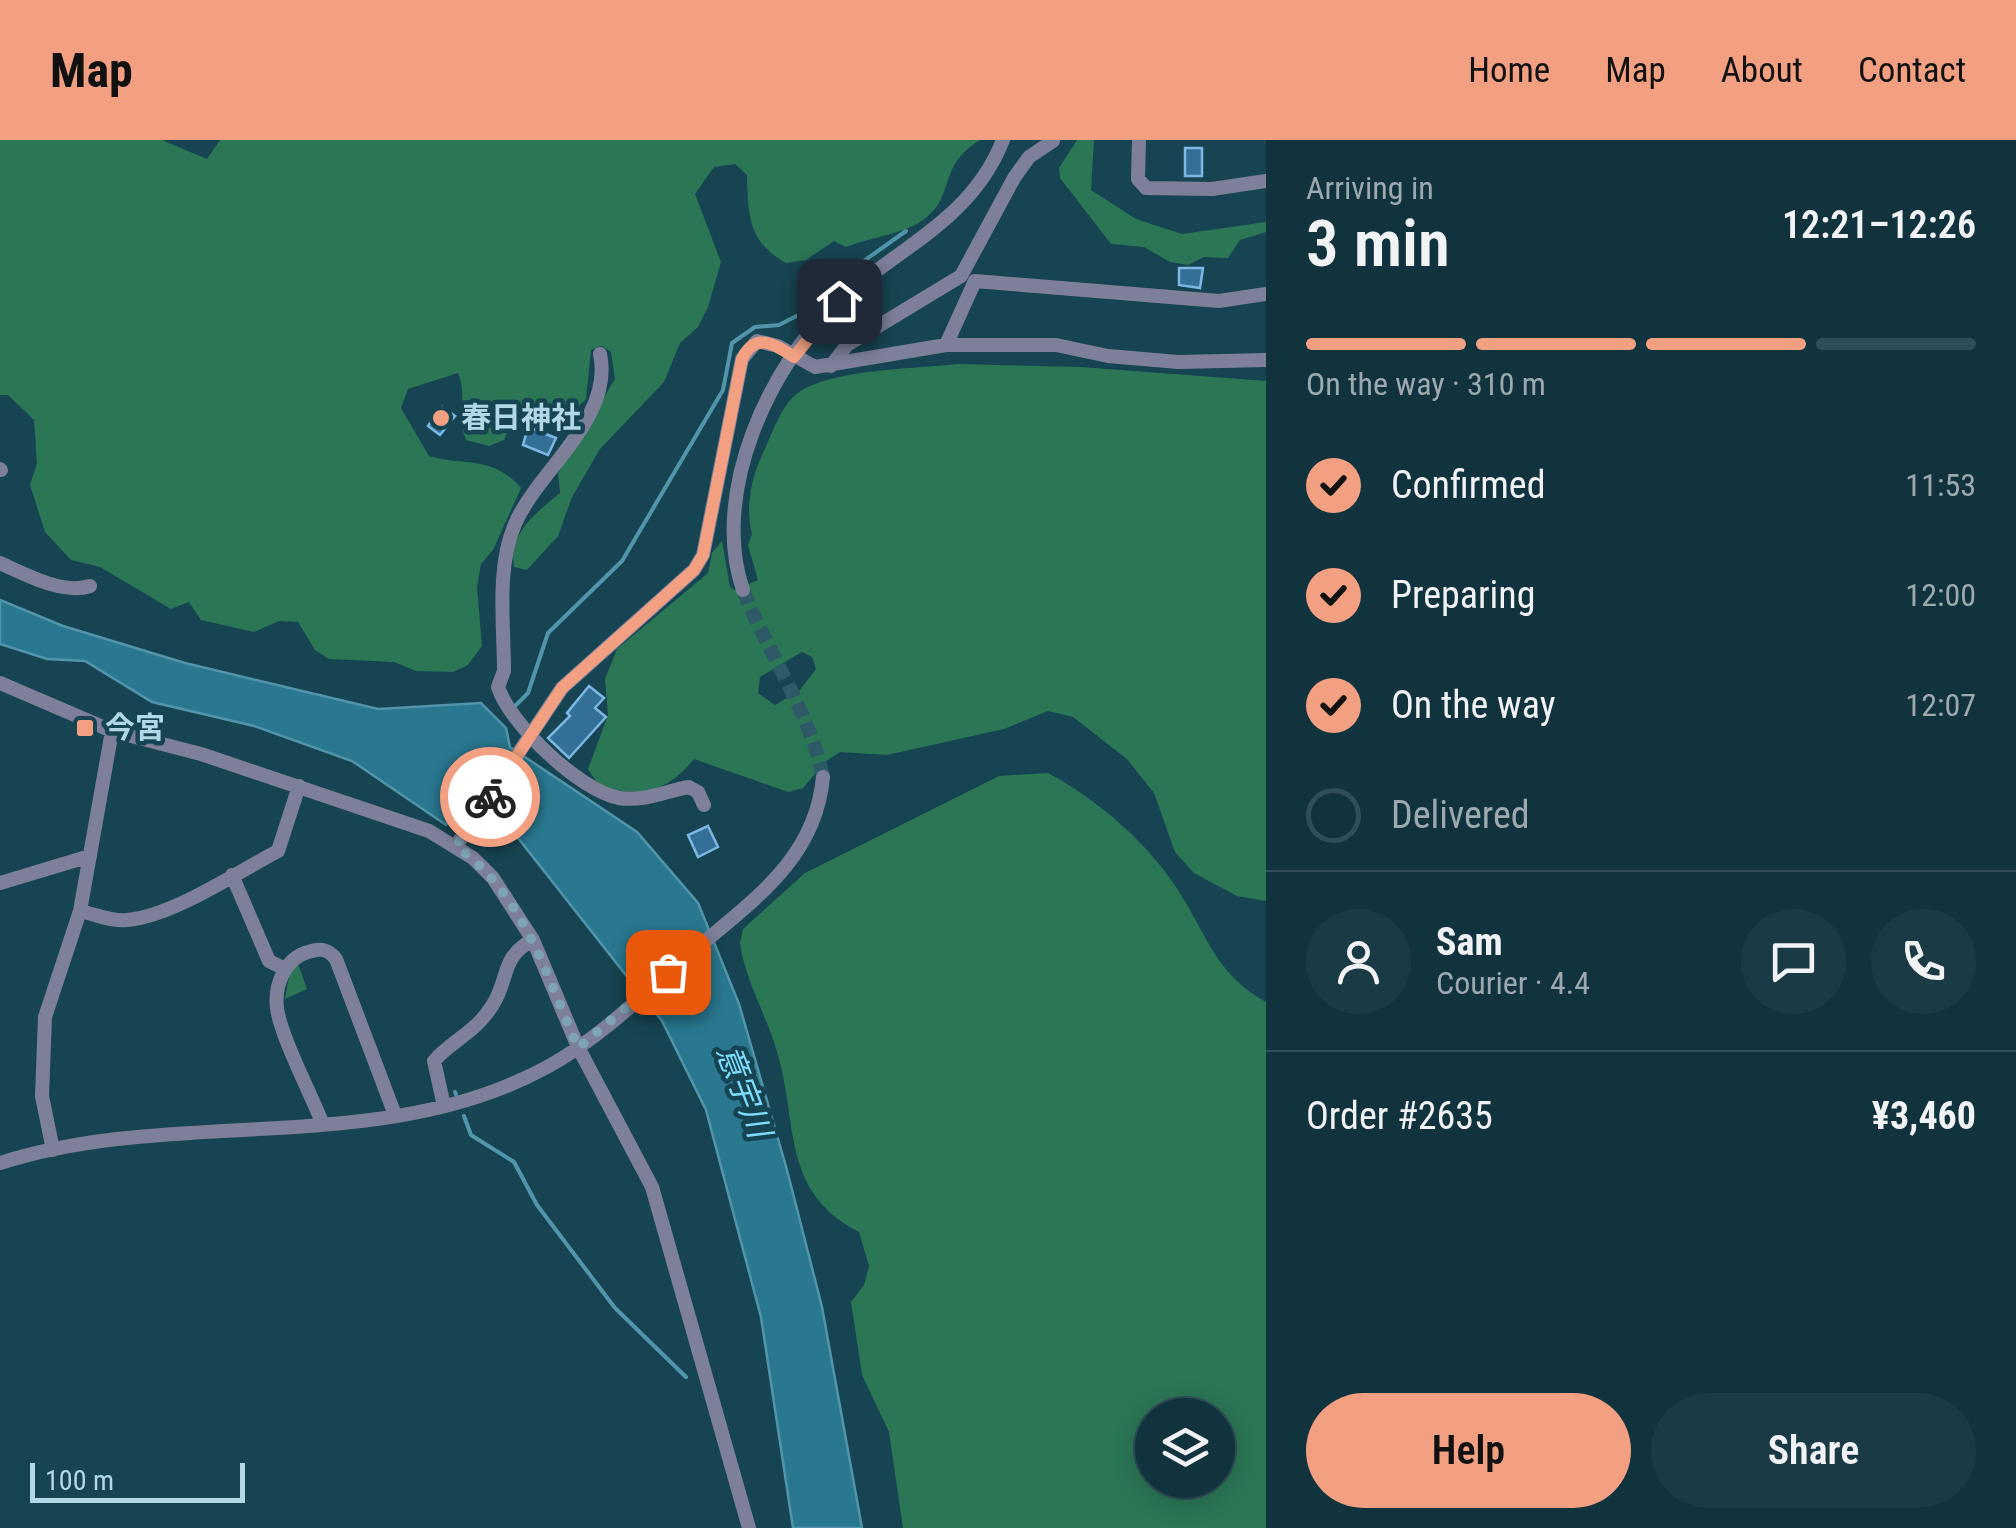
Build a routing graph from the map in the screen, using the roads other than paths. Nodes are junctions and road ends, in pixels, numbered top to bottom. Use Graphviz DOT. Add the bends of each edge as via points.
graph roads {
  1 [pos="1002,140"];
  2 [pos="1139,140"];
  3 [pos="1053,141"];
  4 [pos="1266,181"];
  5 [pos="966,280"];
  6 [pos="1266,294"];
  7 [pos="946,346"];
  8 [pos="600,354"];
  9 [pos="794,357"];
  10 [pos="1266,360"];
  11 [pos="830,366"];
  12 [pos="0,563"];
  13 [pos="90,586"];
  14 [pos="742,590"];
  15 [pos="0,683"];
  16 [pos="112,731"];
  17 [pos="530,739"];
  18 [pos="823,777"];
  19 [pos="299,786"];
  20 [pos="704,805"];
  21 [pos="459,842"];
  22 [pos="90,856"];
  23 [pos="232,875"];
  24 [pos="0,883"];
  25 [pos="80,911"];
  26 [pos="532,940"];
  27 [pos="285,969"];
  28 [pos="582,1044"];
  29 [pos="444,1106"];
  30 [pos="395,1114"];
  31 [pos="323,1125"];
  32 [pos="53,1150"];
  33 [pos="0,1163"];
  34 [pos="749,1528"];
  1 -- 9 [label="street" via="969,200 839,301"];
  2 -- 4 [label="street" via="1138,180 1146,188 1212,190"];
  3 -- 5 [label="street" via="1014,178"];
  5 -- 6 [label="street" via="1220,302"];
  5 -- 7 [label="street"];
  5 -- 11 [label="street" via="847,346"];
  7 -- 10 [label="street" via="1056,345 1178,362"];
  7 -- 11 [label="street"];
  8 -- 17 [label="street" via="602,379 584,422 516,522 504,554 504,671 498,688"];
  9 -- 11 [label="street"];
  9 -- 14 [label="street" via="735,484 731,538"];
  9 -- 17 [label="street" via="768,342 748,347 703,555 562,688"];
  12 -- 13 [label="street" via="60,585"];
  15 -- 16 [label="street"];
  16 -- 19 [label="street"];
  16 -- 22 [label="street"];
  17 -- 20 [label="street" via="601,792 638,798 689,787"];
  17 -- 21 [label="street"];
  18 -- 28 [label="street" via="804,846 781,874"];
  19 -- 21 [label="street"];
  19 -- 23 [label="street" via="278,852"];
  21 -- 26 [label="street"];
  22 -- 24 [label="street"];
  22 -- 25 [label="street"];
  23 -- 25 [label="street" via="129,920"];
  23 -- 27 [label="street" via="269,962"];
  25 -- 32 [label="street" via="44,1027 42,1096"];
  26 -- 28 [label="street"];
  26 -- 29 [label="street" via="510,956 499,992 472,1032 434,1061"];
  27 -- 30 [label="street" via="295,956 318,949 333,955"];
  27 -- 31 [label="street" via="277,1007"];
  28 -- 29 [label="street" via="500,1090"];
  28 -- 34 [label="street" via="662,1214"];
  29 -- 30 [label="street"];
  30 -- 31 [label="street"];
  31 -- 32 [label="street"];
  32 -- 33 [label="street"];
}
